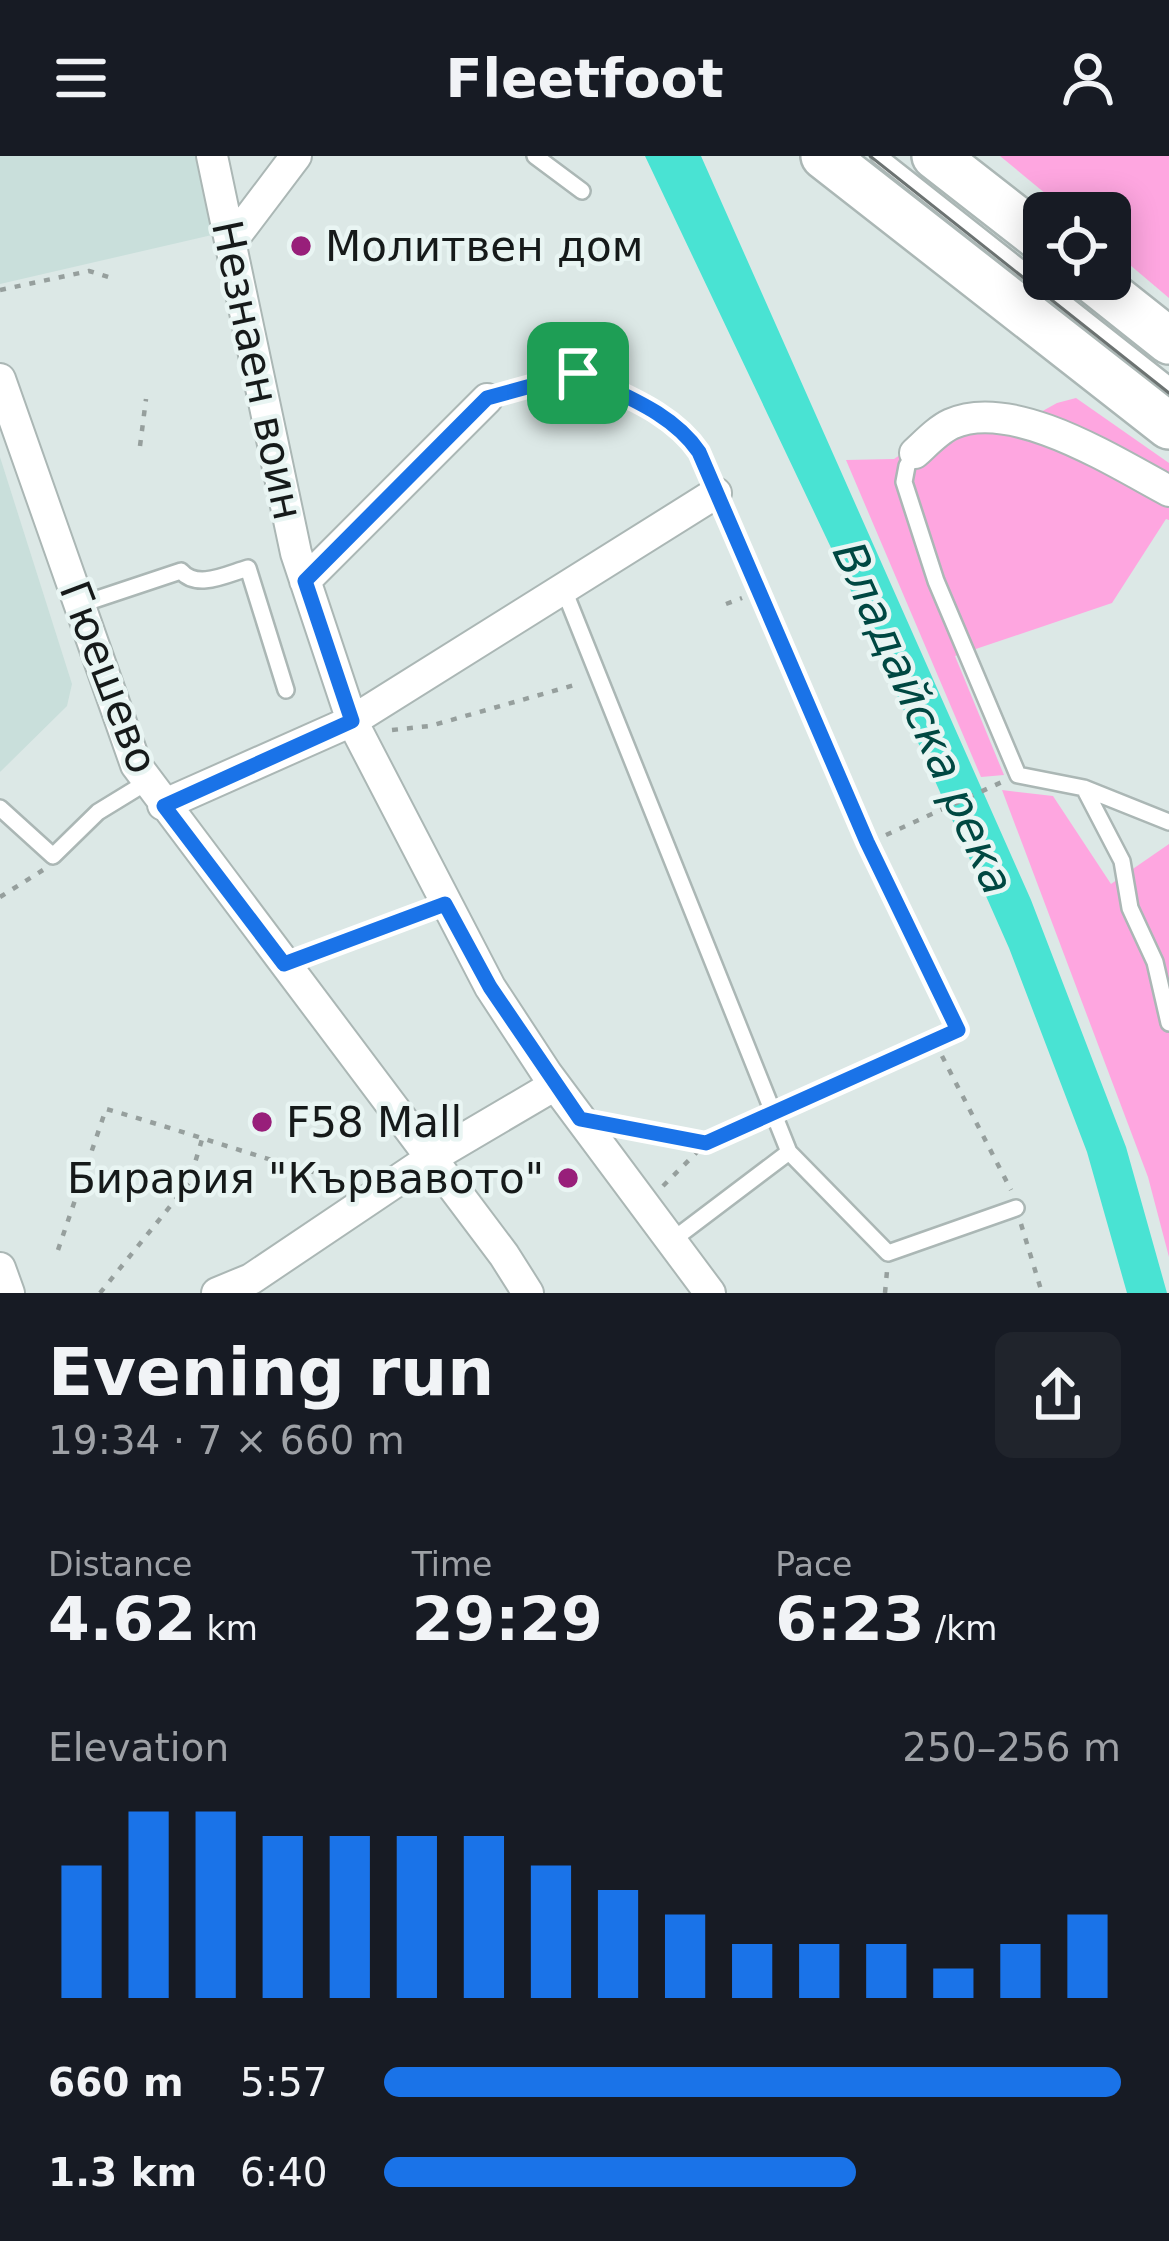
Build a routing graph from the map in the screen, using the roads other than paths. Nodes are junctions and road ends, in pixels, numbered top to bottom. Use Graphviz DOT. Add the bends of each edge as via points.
graph roads {
  1 [pos="212,156"];
  2 [pos="296,156"];
  3 [pos="535,156"];
  4 [pos="824,156"];
  5 [pos="879,156"];
  6 [pos="935,156"];
  7 [pos="582,191"];
  8 [pos="1023,225"];
  9 [pos="231,242"];
  10 [pos="1117,300"];
  11 [pos="1169,341"];
  12 [pos="578,373"];
  13 [pos="0,379"];
  14 [pos="1169,385"];
  15 [pos="487,398"];
  16 [pos="1169,426"];
  17 [pos="915,453"];
  18 [pos="1169,491"];
  19 [pos="716,493"];
  20 [pos="305,581"];
  21 [pos="564,590"];
  22 [pos="80,604"];
  23 [pos="286,690"];
  24 [pos="352,721"];
  25 [pos="1084,788"];
  26 [pos="155,794"];
  27 [pos="0,808"];
  28 [pos="1169,822"];
  29 [pos="445,904"];
  30 [pos="284,964"];
  31 [pos="1169,1023"];
  32 [pos="555,1085"];
  33 [pos="775,1112"];
  34 [pos="789,1152"];
  35 [pos="430,1158"];
  36 [pos="1016,1208"];
  37 [pos="670,1242"];
  38 [pos="0,1268"];
  39 [pos="9,1293"];
  40 [pos="217,1293"];
  41 [pos="528,1293"];
  42 [pos="710,1293"];
  1 -- 9 [label="street, Незнаен воин"];
  2 -- 9 [label="street"];
  3 -- 7 [label="lane"];
  4 -- 16 [label="main road"];
  5 -- 14 [label="lane"];
  6 -- 8 [label="main road"];
  9 -- 20 [label="street, Незнаен воин"];
  10 -- 11 [label="main road"];
  12 -- 19 [label="lane" via="684,430"];
  13 -- 22 [label="street, Гюешево"];
  15 -- 20 [label="street"];
  17 -- 18 [label="street" via="950,424 1012,421"];
  17 -- 25 [label="lane" via="904,482 929,561 1018,775"];
  19 -- 21 [label="street"];
  19 -- 33 [label="lane" via="958,1030"];
  20 -- 24 [label="street, Незнаен воин"];
  21 -- 24 [label="street"];
  21 -- 33 [label="lane"];
  22 -- 23 [label="lane" via="181,571 195,581 248,568"];
  22 -- 26 [label="street, Гюешево" via="127,745"];
  24 -- 26 [label="street"];
  24 -- 29 [label="street, Незнаен воин"];
  25 -- 28 [label="lane"];
  25 -- 31 [label="lane" via="1122,861"];
  26 -- 27 [label="lane" via="98,812 53,856"];
  26 -- 30 [label="street, Гюешево"];
  29 -- 30 [label="lane"];
  29 -- 32 [label="street, Незнаен воин"];
  30 -- 35 [label="street, Гюешево"];
  32 -- 35 [label="street"];
  32 -- 37 [label="street, Незнаен воин"];
  33 -- 34 [label="lane"];
  34 -- 36 [label="lane" via="889,1253"];
  34 -- 37 [label="lane"];
  35 -- 40 [label="street" via="251,1279"];
  35 -- 41 [label="street, Гюешево"];
  37 -- 42 [label="street, Незнаен воин"];
  38 -- 39 [label="street"];
}
